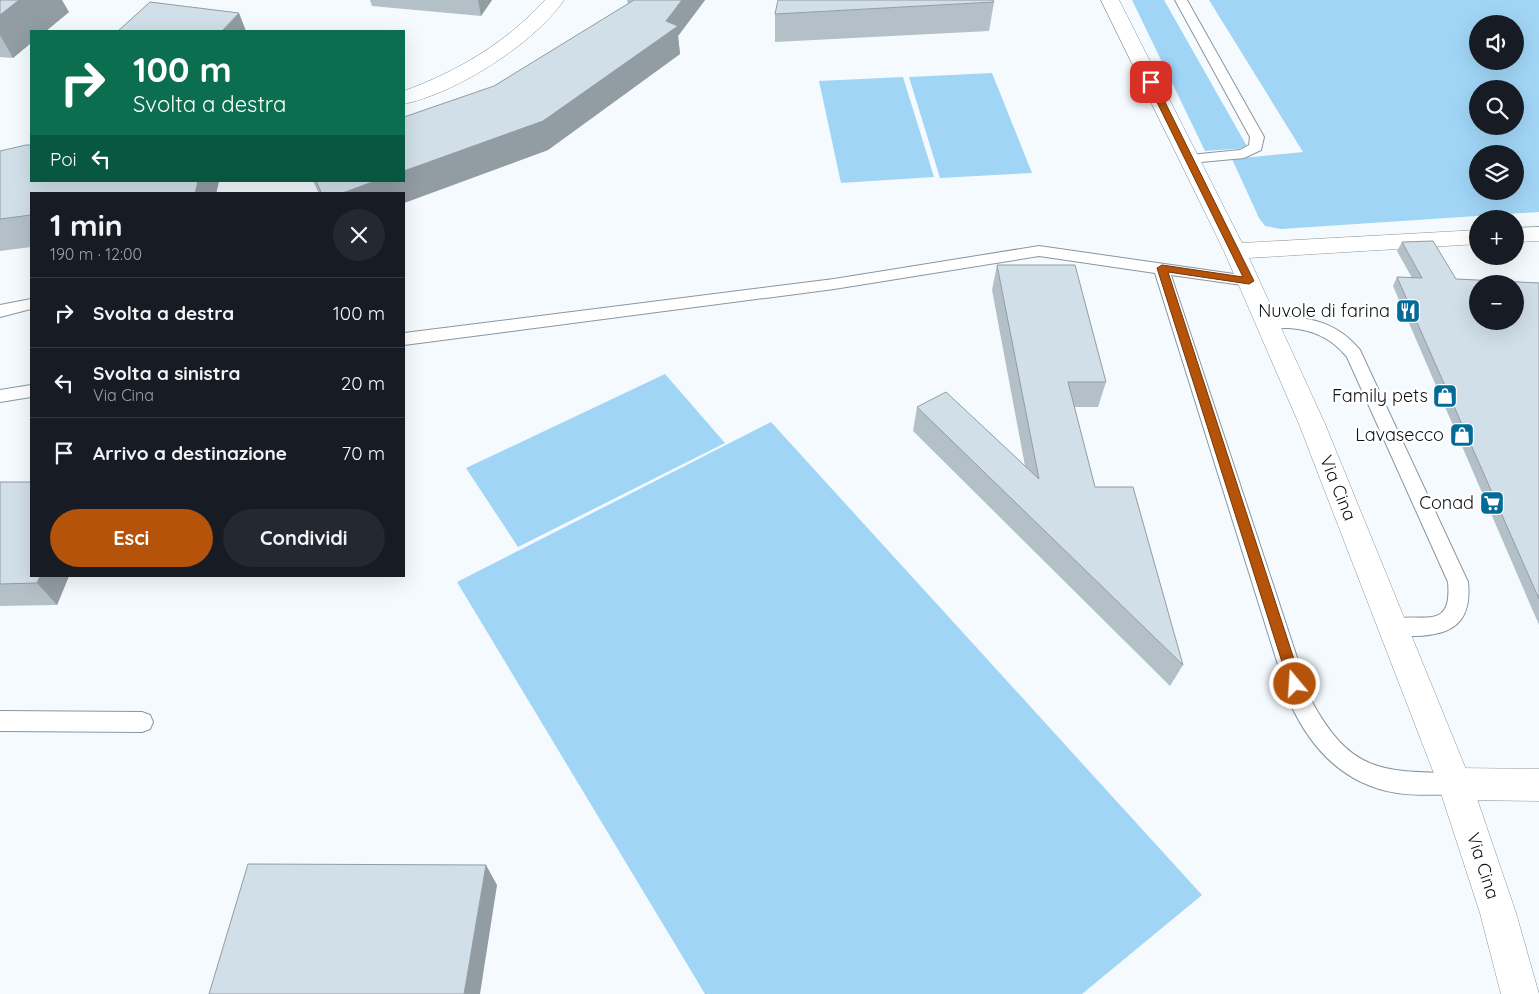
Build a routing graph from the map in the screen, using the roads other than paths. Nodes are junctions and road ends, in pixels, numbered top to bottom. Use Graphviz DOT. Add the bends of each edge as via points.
graph roads {
  1 [pos="556,0"];
  2 [pos="1110,0"];
  3 [pos="1181,0"];
  4 [pos="405,98"];
  5 [pos="1190,159"];
  6 [pos="1539,234"];
  7 [pos="1524,235"];
  8 [pos="1469,238"];
  9 [pos="1235,251"];
  10 [pos="1162,268"];
  11 [pos="1249,281"];
  12 [pos="30,304"];
  13 [pos="0,311"];
  14 [pos="1268,322"];
  15 [pos="405,339"];
  16 [pos="30,391"];
  17 [pos="0,396"];
  18 [pos="1394,627"];
  19 [pos="0,721"];
  20 [pos="142,722"];
  21 [pos="1455,784"];
  22 [pos="1539,785"];
  23 [pos="1520,994"];
  1 -- 4 [label="street" via="531,26 490,57 444,82"];
  2 -- 5 [label="street, Via Cina"];
  3 -- 5 [label="lane" via="1257,138 1256,147 1244,154"];
  5 -- 9 [label="street, Via Cina"];
  6 -- 7 [label="street"];
  8 -- 9 [label="street"];
  9 -- 11 [label="street, Via Cina"];
  10 -- 11 [label="lane"];
  10 -- 15 [label="lane" via="1039,251 824,285"];
  10 -- 21 [label="lane" via="1301,703 1310,720 1323,741 1341,759 1360,771 1383,780"];
  11 -- 14 [label="street, Via Cina"];
  12 -- 13 [label="lane"];
  14 -- 18 [label="street, Via Cina"];
  14 -- 18 [label="lane" via="1312,324 1332,333 1351,350 1458,582 1460,591 1456,611 1445,623"];
  16 -- 17 [label="lane"];
  18 -- 21 [label="street, Via Cina"];
  19 -- 20 [label="lane"];
  21 -- 22 [label="street"];
  21 -- 23 [label="street, Via Cina" via="1498,913"];
}
